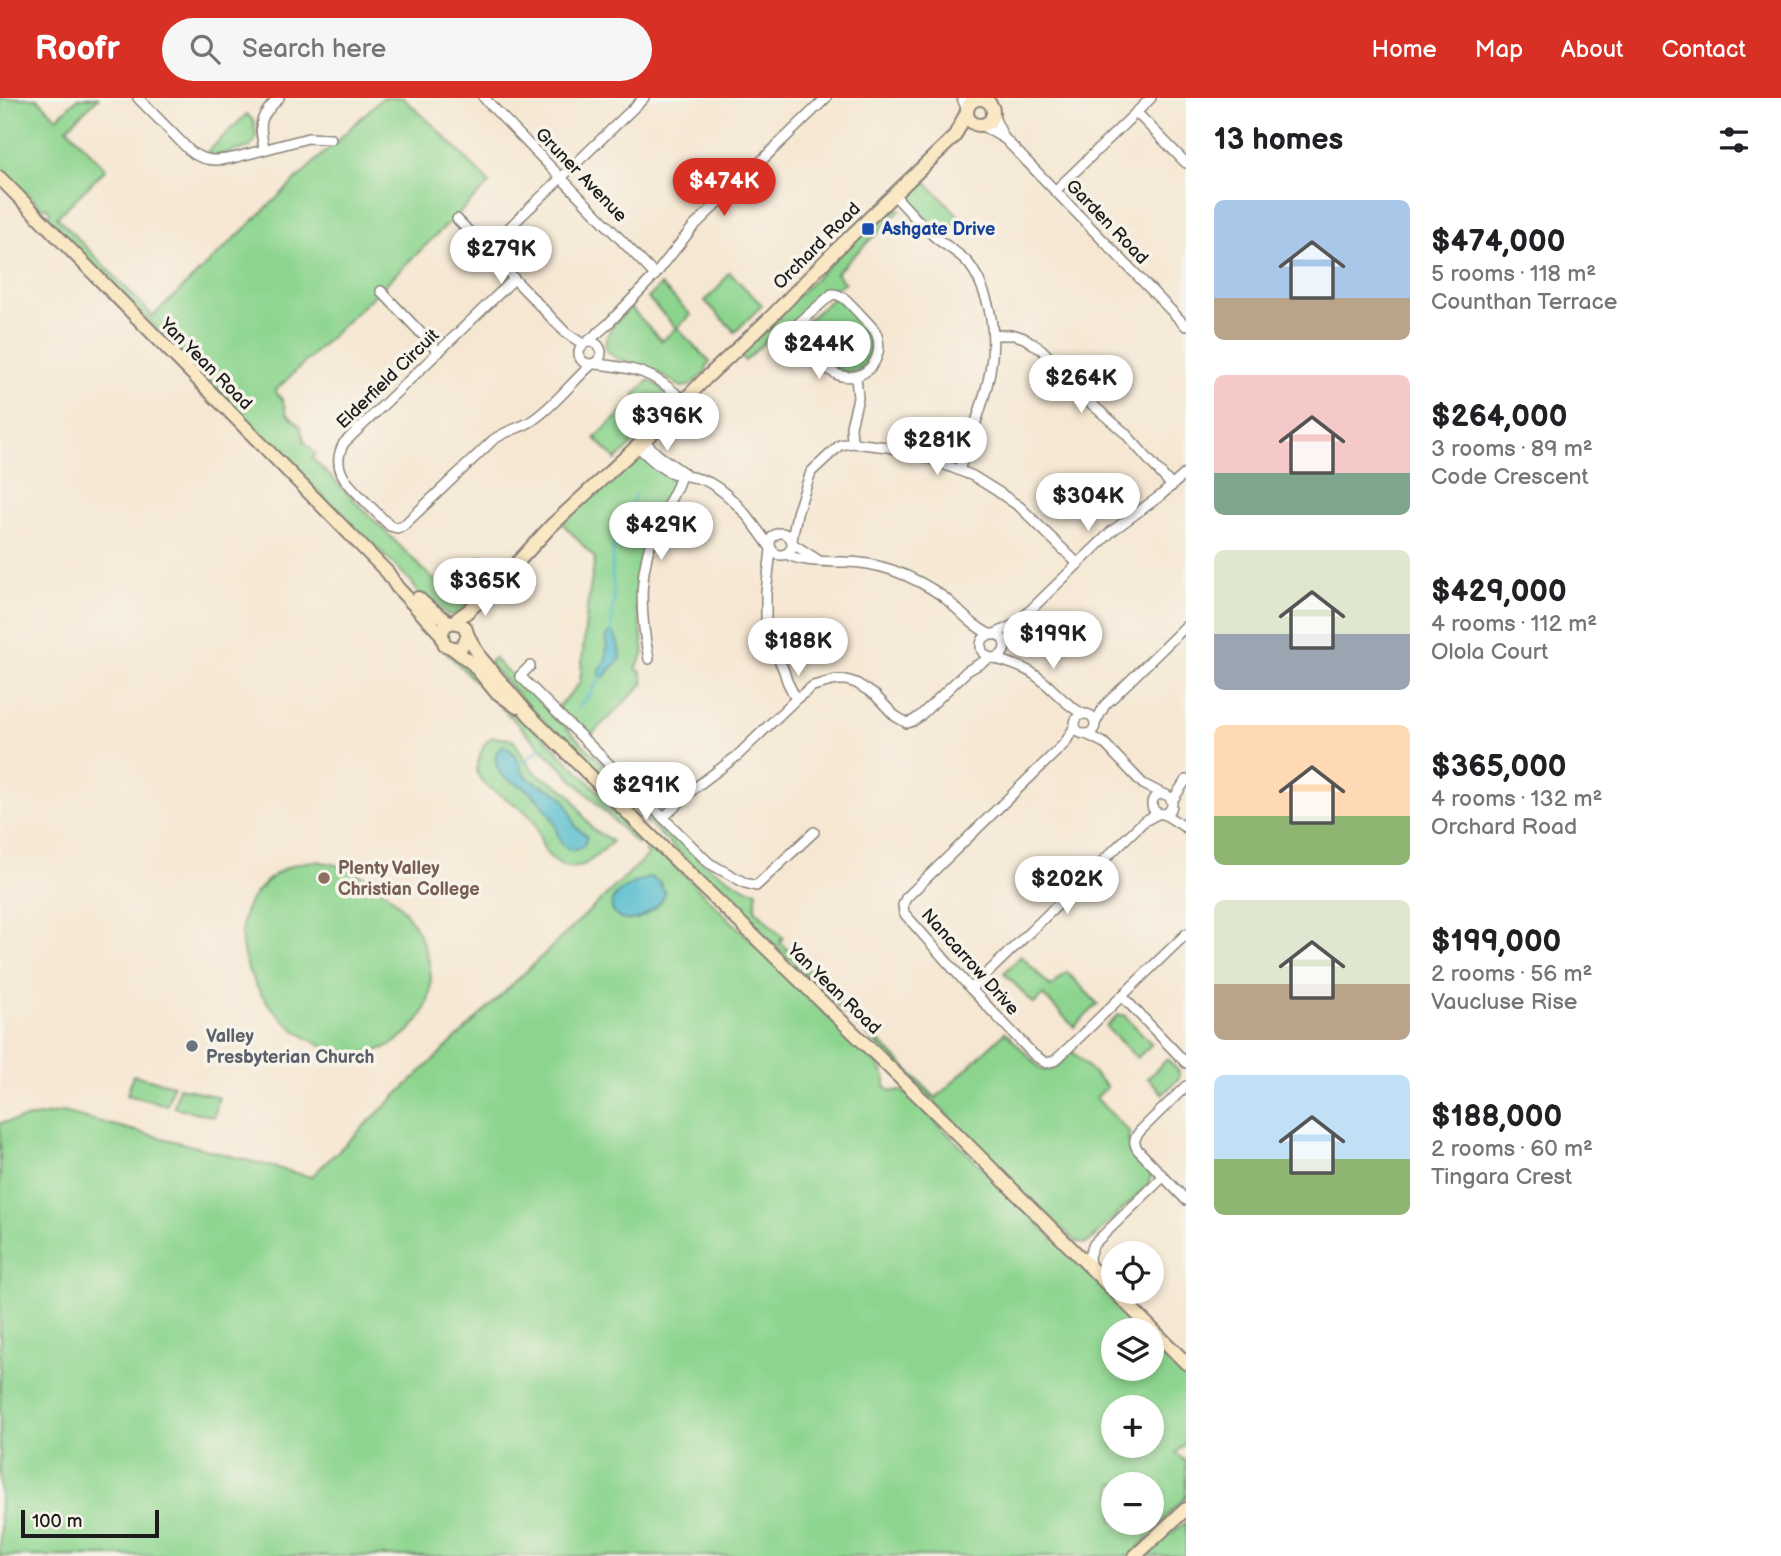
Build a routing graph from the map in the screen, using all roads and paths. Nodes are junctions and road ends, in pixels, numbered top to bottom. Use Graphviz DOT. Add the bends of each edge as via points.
graph roads {
  1 [pos="138,98"];
  2 [pos="279,98"];
  3 [pos="484,98"];
  4 [pos="643,98"];
  5 [pos="826,98"];
  6 [pos="1001,98"];
  7 [pos="1151,98"];
  8 [pos="980,99"];
  9 [pos="966,107"];
  10 [pos="993,113"];
  11 [pos="1136,113"];
  12 [pos="980,125"];
  13 [pos="954,137"];
  14 [pos="331,139"];
  15 [pos="1005,139"];
  16 [pos="264,148"];
  17 [pos="1186,163"];
  18 [pos="561,177"];
  19 [pos="0,178"];
  20 [pos="1055,191"];
  21 [pos="894,195"];
  22 [pos="457,219"];
  23 [pos="486,250"];
  24 [pos="655,275"];
  25 [pos="514,279"];
  26 [pos="381,291"];
  27 [pos="607,325"];
  28 [pos="1186,326"];
  29 [pos="566,333"];
  30 [pos="994,335"];
  31 [pos="585,343"];
  32 [pos="600,349"];
  33 [pos="439,352"];
  34 [pos="579,357"];
  35 [pos="593,364"];
  36 [pos="620,367"];
  37 [pos="856,377"];
  38 [pos="569,387"];
  39 [pos="684,401"];
  40 [pos="640,443"];
  41 [pos="852,443"];
  42 [pos="959,470"];
  43 [pos="1186,473"];
  44 [pos="684,474"];
  45 [pos="1172,486"];
  46 [pos="797,513"];
  47 [pos="752,522"];
  48 [pos="778,533"];
  49 [pos="792,542"];
  50 [pos="771,549"];
  51 [pos="785,555"];
  52 [pos="819,561"];
  53 [pos="1078,564"];
  54 [pos="388,573"];
  55 [pos="768,582"];
  56 [pos="496,586"];
  57 [pos="970,622"];
  58 [pos="451,623"];
  59 [pos="1017,623"];
  60 [pos="1186,626"];
  61 [pos="467,633"];
  62 [pos="442,635"];
  63 [pos="992,635"];
  64 [pos="1004,646"];
  65 [pos="981,647"];
  66 [pos="452,648"];
  67 [pos="992,658"];
  68 [pos="530,666"];
  69 [pos="1020,666"];
  70 [pos="641,667"];
  71 [pos="967,671"];
  72 [pos="800,696"];
  73 [pos="1066,704"];
  74 [pos="1105,705"];
  75 [pos="1084,714"];
  76 [pos="529,715"];
  77 [pos="1075,724"];
  78 [pos="1095,724"];
  79 [pos="1085,734"];
  80 [pos="1065,743"];
  81 [pos="1104,743"];
  82 [pos="1184,782"];
  83 [pos="1143,784"];
  84 [pos="1167,798"];
  85 [pos="1152,804"];
  86 [pos="1161,813"];
  87 [pos="663,818"];
  88 [pos="1143,822"];
  89 [pos="1184,827"];
  90 [pos="814,832"];
  91 [pos="1186,934"];
  92 [pos="971,989"];
  93 [pos="1122,996"];
  94 [pos="1186,1063"];
  95 [pos="1186,1086"];
  96 [pos="1164,1177"];
  97 [pos="1186,1200"];
  98 [pos="1064,1241"];
  99 [pos="1094,1244"];
  100 [pos="1090,1267"];
  101 [pos="1101,1278"];
  102 [pos="1127,1304"];
  103 [pos="1186,1363"];
  104 [pos="1186,1509"];
  105 [pos="1135,1556"];
  1 -- 16 [label="street" via="200,158 220,160"];
  2 -- 16 [label="street" via="262,116"];
  3 -- 18 [label="street, Gruner Avenue"];
  4 -- 18 [label="street"];
  5 -- 24 [label="street" via="694,227"];
  6 -- 10 [label="main road"];
  7 -- 11 [label="street"];
  8 -- 9 [label="main road"];
  8 -- 10 [label="main road" via="990,104"];
  9 -- 12 [label="main road" via="971,122"];
  9 -- 13 [label="main road, Orchard Road"];
  10 -- 12 [label="main road"];
  10 -- 15 [label="street, Garden Road"];
  11 -- 17 [label="street"];
  11 -- 20 [label="street"];
  12 -- 13 [label="main road, Orchard Road"];
  12 -- 15 [label="street, Garden Road"];
  13 -- 21 [label="main road, Orchard Road"];
  14 -- 16 [label="street" via="308,138"];
  15 -- 20 [label="street, Garden Road"];
  18 -- 23 [label="street"];
  18 -- 24 [label="street, Gruner Avenue"];
  19 -- 54 [label="main road, Yan Yean Road"];
  20 -- 28 [label="street, Garden Road"];
  21 -- 30 [label="street" via="970,265 987,302"];
  21 -- 39 [label="main road, Orchard Road"];
  22 -- 23 [label="street"];
  23 -- 25 [label="street"];
  24 -- 27 [label="street"];
  25 -- 29 [label="street"];
  25 -- 33 [label="street, Elderfield Circuit"];
  26 -- 33 [label="street"];
  27 -- 31 [label="street"];
  27 -- 32 [label="street"];
  29 -- 31 [label="street"];
  29 -- 34 [label="street"];
  30 -- 42 [label="street" via="989,382"];
  30 -- 45 [label="street" via="1015,335 1041,349 1073,388 1125,433"];
  31 -- 32 [label="street"];
  31 -- 34 [label="street"];
  32 -- 35 [label="street" via="600,358"];
  32 -- 36 [label="street"];
  33 -- 38 [label="street, Elderfield Circuit" via="349,438 340,454 339,466 346,481 393,527 406,524 493,440 537,417"];
  34 -- 35 [label="street"];
  34 -- 38 [label="street, Elderfield Circuit"];
  35 -- 36 [label="street"];
  35 -- 38 [label="street, Elderfield Circuit"];
  36 -- 39 [label="street" via="656,377"];
  37 -- 37 [label="street" via="875,362 878,340 848,302 831,293 799,323 796,333 827,369"];
  37 -- 41 [label="street"];
  39 -- 40 [label="main road, Orchard Road"];
  40 -- 44 [label="street"];
  40 -- 56 [label="main road, Orchard Road" via="551,526"];
  41 -- 42 [label="street" via="906,451"];
  41 -- 46 [label="street" via="840,445 811,472"];
  42 -- 53 [label="street" via="1020,508"];
  43 -- 45 [label="street"];
  44 -- 47 [label="street" via="719,489"];
  44 -- 70 [label="street" via="660,517 644,573 641,611 652,660"];
  45 -- 53 [label="street" via="1126,519"];
  46 -- 48 [label="street"];
  46 -- 49 [label="street"];
  47 -- 48 [label="street"];
  47 -- 50 [label="street"];
  48 -- 49 [label="street" via="789,535"];
  48 -- 50 [label="street" via="771,539"];
  49 -- 51 [label="street"];
  49 -- 52 [label="street"];
  50 -- 51 [label="street"];
  50 -- 55 [label="street"];
  51 -- 52 [label="street"];
  51 -- 55 [label="street"];
  52 -- 57 [label="street" via="868,564 900,573 934,591"];
  53 -- 59 [label="street"];
  54 -- 58 [label="main road, Yan Yean Road"];
  54 -- 62 [label="main road, Yan Yean Road"];
  55 -- 72 [label="street" via="766,622 784,671"];
  56 -- 58 [label="main road, Orchard Road"];
  56 -- 61 [label="main road, Orchard Road"];
  57 -- 63 [label="street"];
  57 -- 65 [label="street"];
  58 -- 61 [label="main road" via="462,625"];
  58 -- 62 [label="main road"];
  59 -- 63 [label="street"];
  59 -- 64 [label="street"];
  60 -- 74 [label="street"];
  61 -- 66 [label="main road" via="462,646"];
  61 -- 76 [label="main road, Yan Yean Road" via="480,657"];
  62 -- 66 [label="main road" via="445,645"];
  63 -- 64 [label="street"];
  63 -- 65 [label="street" via="983,639"];
  64 -- 67 [label="street" via="1001,655"];
  64 -- 69 [label="street"];
  65 -- 67 [label="street"];
  65 -- 71 [label="street"];
  66 -- 76 [label="main road, Yan Yean Road" via="473,664 495,691"];
  67 -- 69 [label="street"];
  67 -- 71 [label="street"];
  68 -- 87 [label="street" via="520,676"];
  69 -- 73 [label="street"];
  71 -- 72 [label="street" via="907,723 875,695 846,680 824,682"];
  72 -- 87 [label="street"];
  73 -- 75 [label="street"];
  73 -- 77 [label="street"];
  74 -- 75 [label="street"];
  74 -- 78 [label="street"];
  75 -- 77 [label="street"];
  75 -- 78 [label="street"];
  76 -- 98 [label="main road, Yan Yean Road"];
  77 -- 79 [label="street" via="1077,731"];
  77 -- 80 [label="street, Nancarrow Drive"];
  78 -- 79 [label="street"];
  78 -- 81 [label="street"];
  79 -- 80 [label="street, Nancarrow Drive"];
  79 -- 81 [label="street"];
  80 -- 92 [label="street, Nancarrow Drive" via="912,891 903,905 908,918"];
  81 -- 83 [label="street"];
  82 -- 84 [label="street"];
  83 -- 84 [label="street"];
  83 -- 85 [label="street"];
  84 -- 85 [label="street" via="1155,796"];
  84 -- 86 [label="street" via="1169,811"];
  84 -- 89 [label="street"];
  85 -- 86 [label="street"];
  85 -- 88 [label="street"];
  86 -- 88 [label="street"];
  86 -- 89 [label="street"];
  87 -- 90 [label="street" via="709,863 753,886 762,883"];
  88 -- 92 [label="street"];
  91 -- 93 [label="street, Nancarrow Drive"];
  92 -- 93 [label="street, Nancarrow Drive" via="1046,1063 1060,1056"];
  93 -- 94 [label="street"];
  95 -- 96 [label="street" via="1134,1142"];
  96 -- 97 [label="street"];
  96 -- 99 [label="street"];
  98 -- 99 [label="street" via="1083,1248"];
  98 -- 100 [label="main road, Yan Yean Road"];
  99 -- 100 [label="street"];
  100 -- 101 [label="main road, Yan Yean Road"];
  102 -- 103 [label="main road, Yan Yean Road"];
  104 -- 105 [label="main road"];
}
